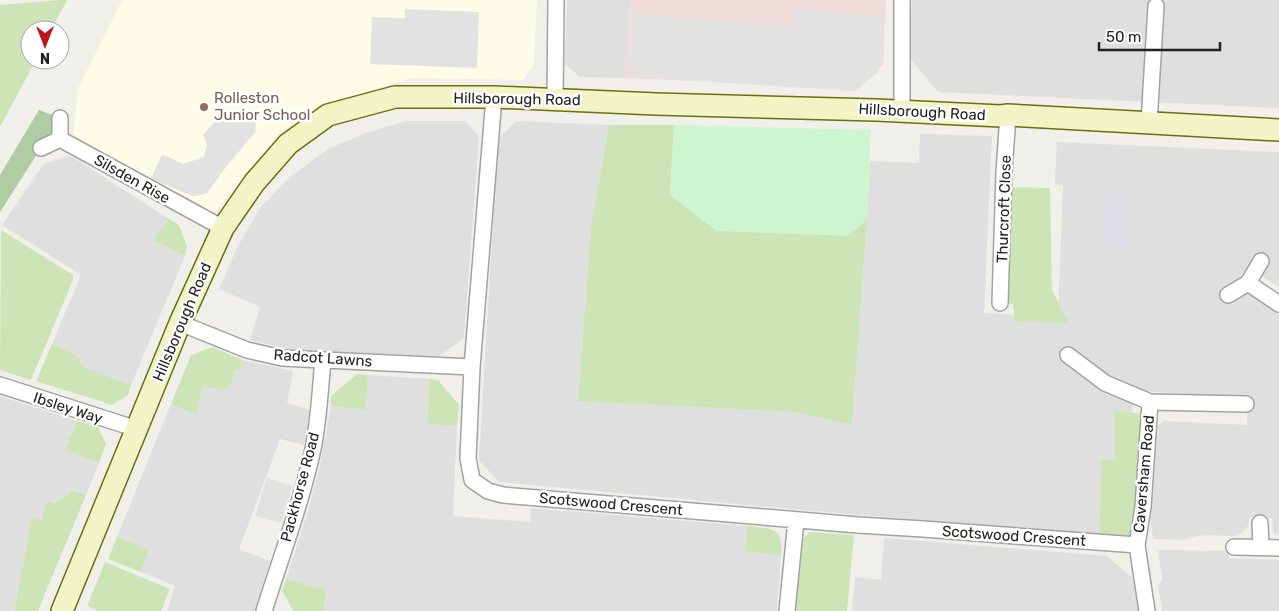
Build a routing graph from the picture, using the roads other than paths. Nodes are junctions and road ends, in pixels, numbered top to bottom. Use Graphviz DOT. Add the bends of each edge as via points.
graph roads {
  1 [pos="556,0"];
  2 [pos="902,0"];
  3 [pos="1156,6"];
  4 [pos="494,96"];
  5 [pos="555,99"];
  6 [pos="902,112"];
  7 [pos="1008,115"];
  8 [pos="60,118"];
  9 [pos="1149,123"];
  10 [pos="1279,130"];
  11 [pos="60,139"];
  12 [pos="41,148"];
  13 [pos="223,228"];
  14 [pos="1261,261"];
  15 [pos="1248,283"];
  16 [pos="1228,295"];
  17 [pos="1000,303"];
  18 [pos="1279,304"];
  19 [pos="180,323"];
  20 [pos="1068,355"];
  21 [pos="323,361"];
  22 [pos="472,367"];
  23 [pos="0,385"];
  24 [pos="1150,402"];
  25 [pos="1246,404"];
  26 [pos="137,430"];
  27 [pos="796,520"];
  28 [pos="1260,523"];
  29 [pos="1137,544"];
  30 [pos="1234,547"];
  31 [pos="1261,547"];
  32 [pos="1279,548"];
  33 [pos="62,611"];
  34 [pos="264,611"];
  35 [pos="787,611"];
  36 [pos="1147,611"];
  1 -- 5 [label="street"];
  2 -- 6 [label="street"];
  3 -- 9 [label="street"];
  4 -- 5 [label="street, Hillsborough Road"];
  4 -- 13 [label="street, Hillsborough Road" via="395,97 328,115 288,144 254,183"];
  4 -- 22 [label="street, Scotswood Crescent"];
  5 -- 6 [label="street, Hillsborough Road"];
  6 -- 7 [label="street, Hillsborough Road"];
  7 -- 9 [label="street, Hillsborough Road"];
  7 -- 17 [label="street, Thurcroft Close"];
  8 -- 11 [label="street"];
  9 -- 10 [label="street, Hillsborough Road"];
  11 -- 12 [label="street"];
  11 -- 13 [label="street, Silsden Rise"];
  13 -- 19 [label="street, Hillsborough Road"];
  14 -- 15 [label="street"];
  15 -- 16 [label="street"];
  15 -- 18 [label="street"];
  19 -- 21 [label="street, Radcot Lawns" via="247,350 282,358"];
  19 -- 26 [label="street, Hillsborough Road"];
  20 -- 24 [label="street" via="1105,382"];
  21 -- 22 [label="street, Radcot Lawns"];
  21 -- 34 [label="street, Packhorse Road" via="318,415 306,478"];
  22 -- 27 [label="street, Scotswood Crescent" via="468,458 472,480 488,491 503,495"];
  23 -- 26 [label="street, Ibsley Way"];
  24 -- 25 [label="street, Caversham Road"];
  24 -- 29 [label="street, Caversham Road" via="1143,507"];
  26 -- 33 [label="street, Hillsborough Road"];
  27 -- 29 [label="street, Scotswood Crescent"];
  27 -- 35 [label="street"];
  28 -- 31 [label="street"];
  29 -- 36 [label="street, Caversham Road"];
  30 -- 31 [label="street"];
  31 -- 32 [label="street"];
}
